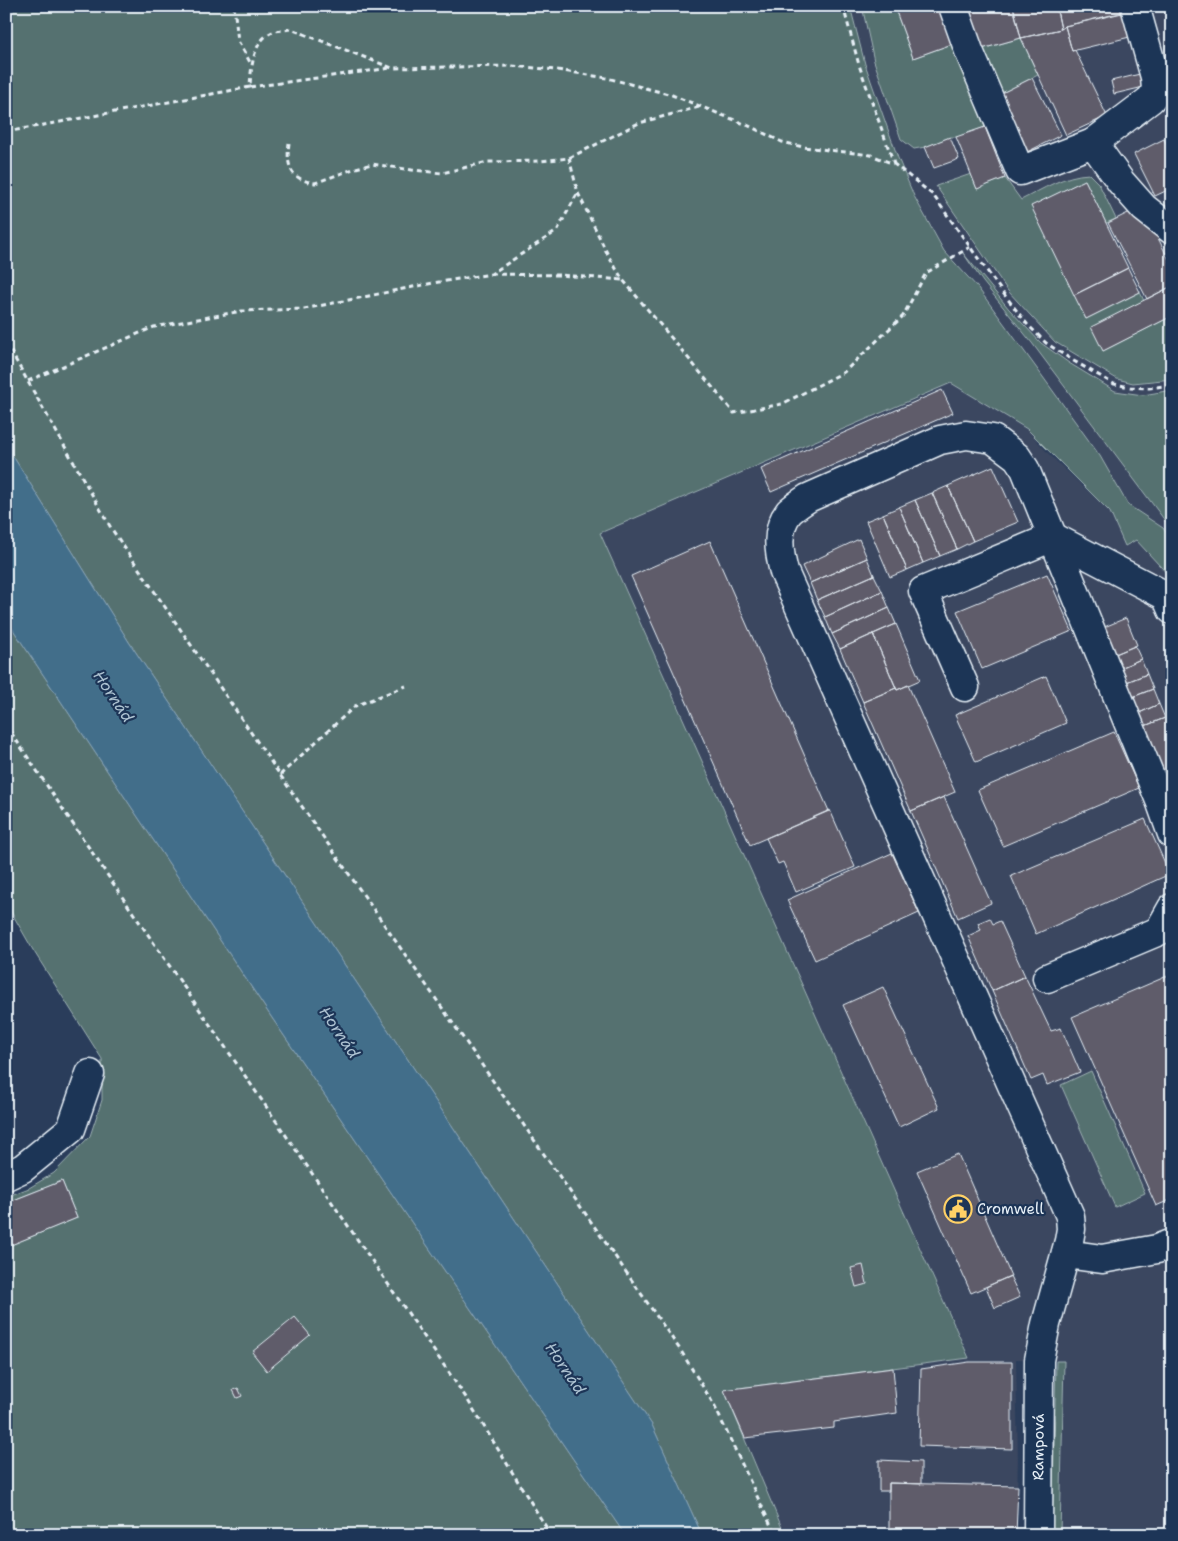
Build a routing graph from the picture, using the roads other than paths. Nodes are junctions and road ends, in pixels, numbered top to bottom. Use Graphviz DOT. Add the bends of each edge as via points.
graph roads {
  1 [pos="953,6"];
  2 [pos="1135,6"];
  3 [pos="1092,143"];
  4 [pos="1172,230"];
  5 [pos="1053,537"];
  6 [pos="1172,610"];
  7 [pos="965,687"];
  8 [pos="1172,834"];
  9 [pos="1172,908"];
  10 [pos="1166,929"];
  11 [pos="1048,978"];
  12 [pos="90,1074"];
  13 [pos="6,1176"];
  14 [pos="1172,1243"];
  15 [pos="1066,1254"];
  16 [pos="1038,1535"];
  1 -- 3 [label="street" via="1020,171"];
  2 -- 3 [label="street" via="1156,77 1156,90 1151,99"];
  3 -- 4 [label="street" via="1144,208"];
  5 -- 6 [label="street" via="1166,596"];
  5 -- 7 [label="street" via="923,591"];
  5 -- 8 [label="street, Rampová"];
  5 -- 15 [label="street, Rampová" via="1017,457 993,439 966,434 940,440 808,498 789,512 781,528 779,550 784,572 1070,1216"];
  9 -- 10 [label="street"];
  10 -- 11 [label="street"];
  12 -- 13 [label="street" via="70,1129 23,1168"];
  14 -- 15 [label="street" via="1157,1249 1102,1259"];
  15 -- 16 [label="street, Rampová" via="1039,1360"];
}
